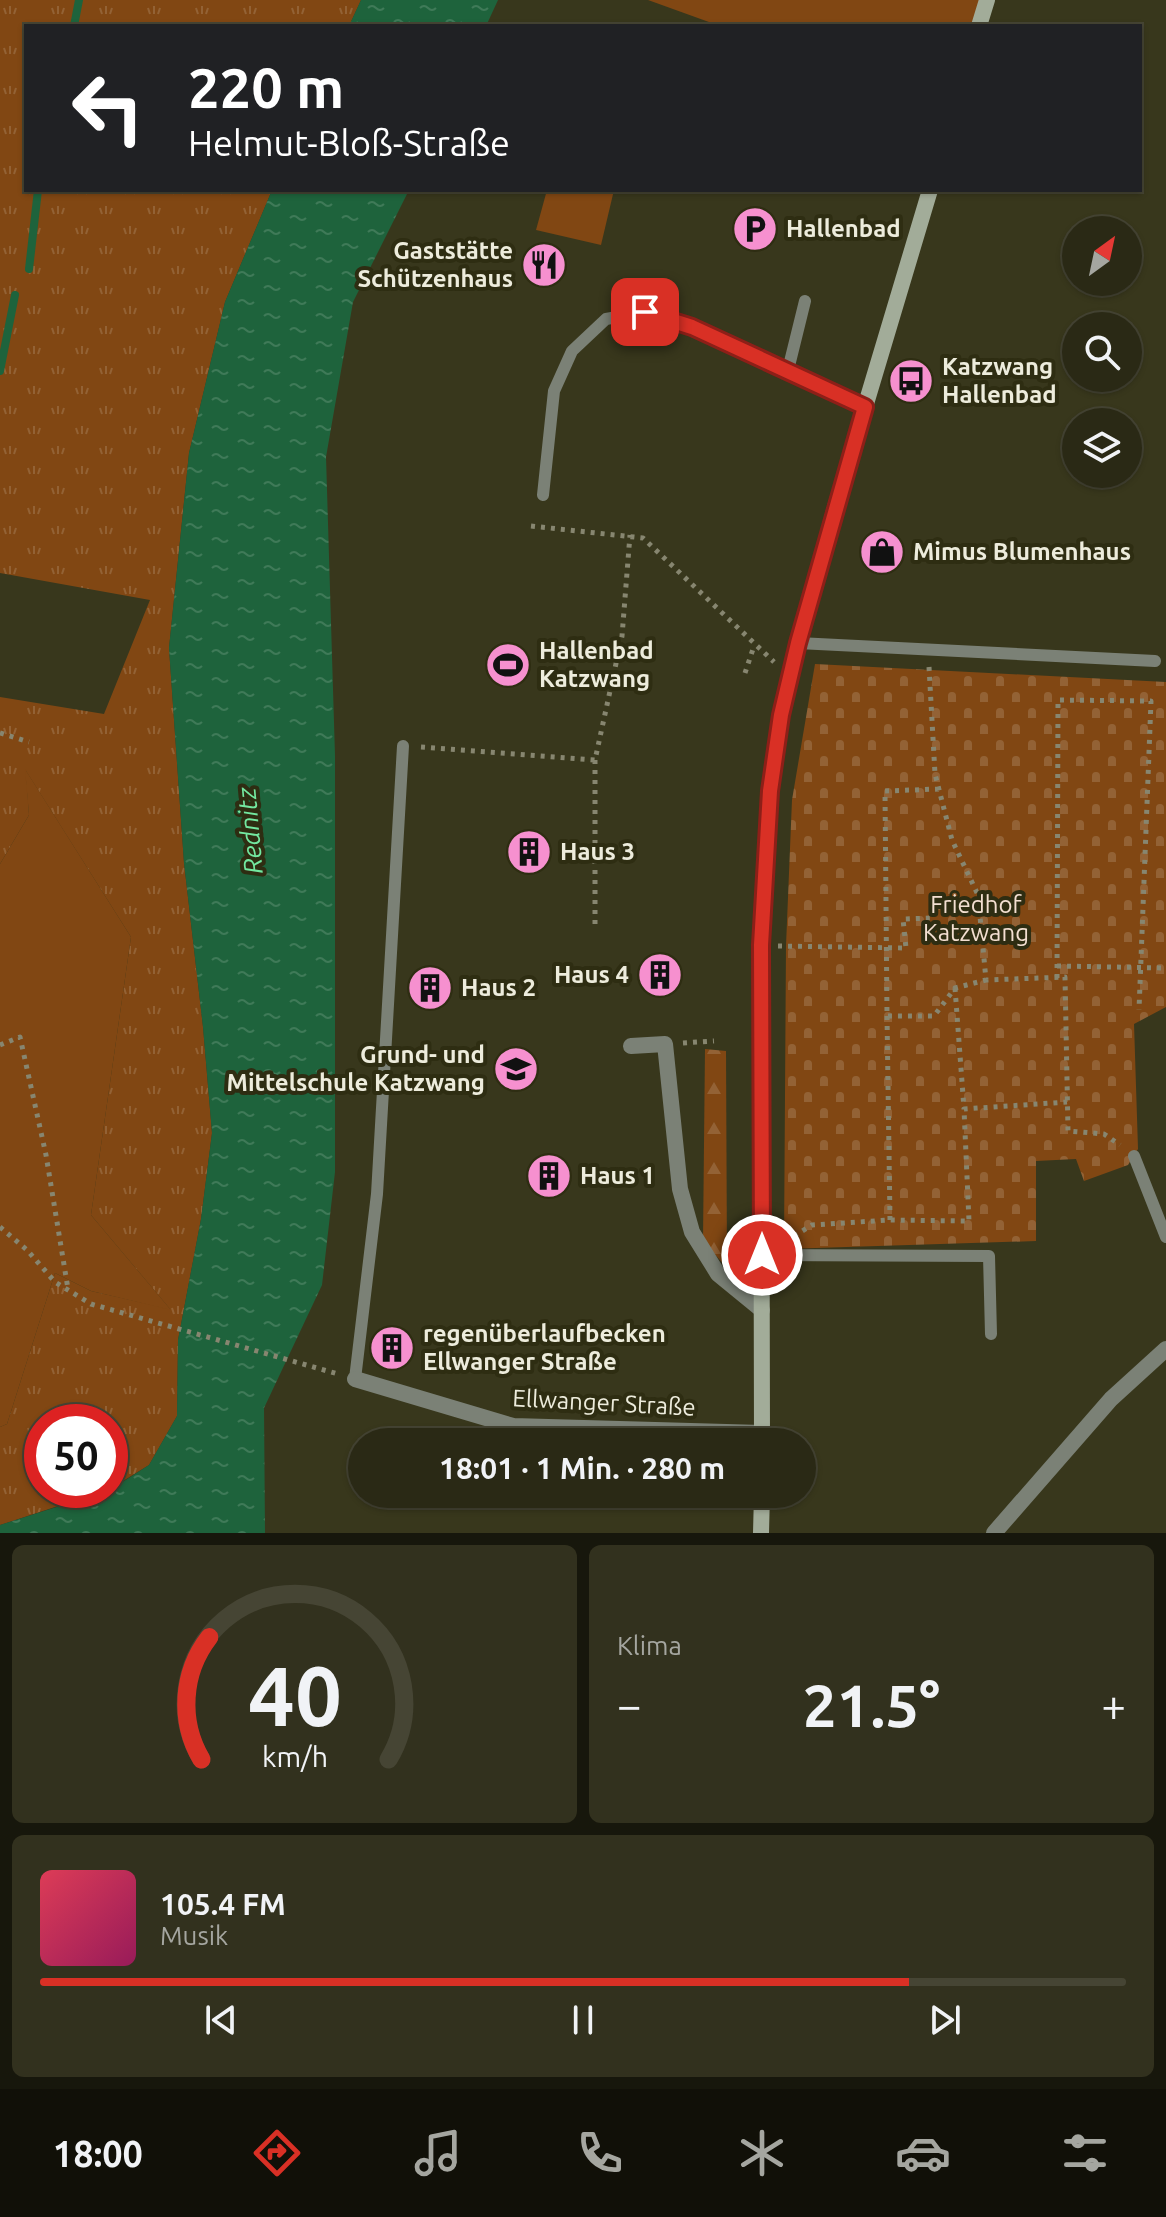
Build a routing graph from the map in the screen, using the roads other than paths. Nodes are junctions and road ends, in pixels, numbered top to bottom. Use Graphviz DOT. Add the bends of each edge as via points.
graph roads {
  1 [pos="987,0"];
  2 [pos="980,24"];
  3 [pos="929,192"];
  4 [pos="805,301"];
  5 [pos="788,370"];
  6 [pos="865,407"];
  7 [pos="543,495"];
  8 [pos="798,643"];
  9 [pos="1155,661"];
  10 [pos="403,746"];
  11 [pos="631,1046"];
  12 [pos="1134,1156"];
  13 [pos="1166,1237"];
  14 [pos="762,1255"];
  15 [pos="762,1310"];
  16 [pos="991,1334"];
  17 [pos="1166,1349"];
  18 [pos="355,1379"];
  19 [pos="558,1428"];
  20 [pos="762,1428"];
  21 [pos="762,1508"];
  22 [pos="761,1533"];
  23 [pos="994,1533"];
  1 -- 2 [label="main road"];
  3 -- 6 [label="main road"];
  4 -- 5 [label="lane"];
  5 -- 6 [label="street"];
  5 -- 7 [label="lane" via="645,312 606,319 572,351 554,391"];
  6 -- 8 [label="main road"];
  8 -- 9 [label="lane"];
  8 -- 14 [label="main road" via="769,802 761,945"];
  10 -- 18 [label="lane" via="377,1194"];
  11 -- 15 [label="street" via="665,1044 680,1189 692,1232 718,1274"];
  12 -- 13 [label="lane"];
  14 -- 15 [label="main road"];
  14 -- 16 [label="lane" via="989,1256"];
  15 -- 20 [label="main road"];
  17 -- 23 [label="street" via="1111,1399"];
  18 -- 19 [label="street, Ellwanger Straße" via="513,1426"];
  21 -- 22 [label="main road"];
}
